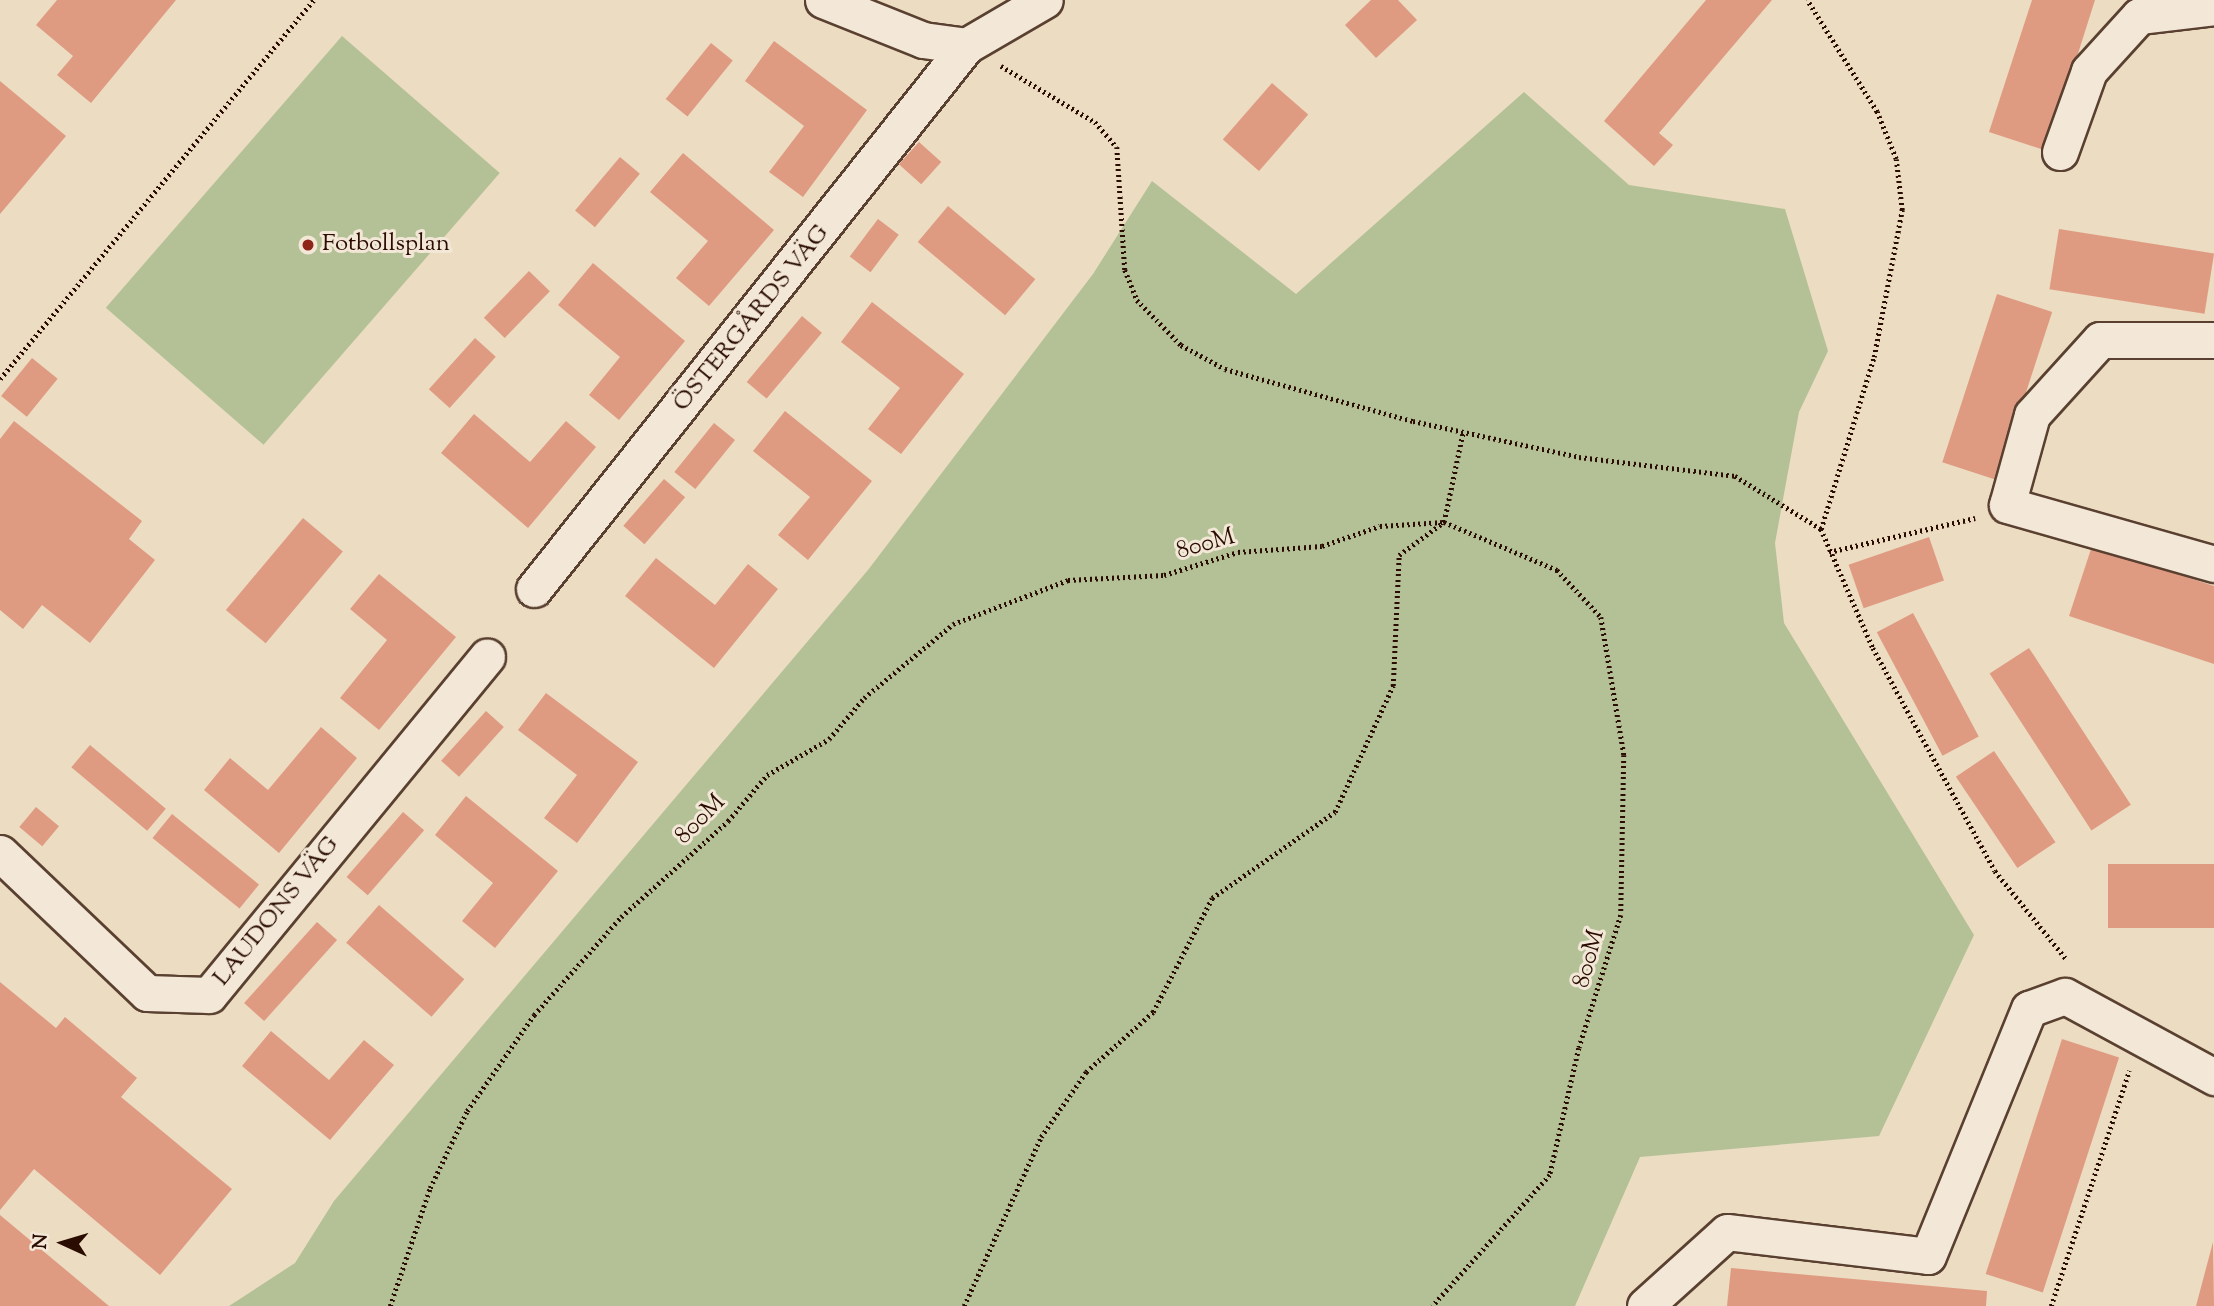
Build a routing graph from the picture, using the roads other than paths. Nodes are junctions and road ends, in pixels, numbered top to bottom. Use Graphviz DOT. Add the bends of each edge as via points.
graph roads {
  1 [pos="823,0"];
  2 [pos="1045,0"];
  3 [pos="2214,7"];
  4 [pos="966,46"];
  5 [pos="2060,152"];
  6 [pos="2214,340"];
  7 [pos="2214,564"];
  8 [pos="534,589"];
  9 [pos="487,657"];
  10 [pos="0,853"];
  11 [pos="2214,1077"];
  12 [pos="1645,1306"];
  1 -- 4 [label="street" via="923,40"];
  2 -- 4 [label="street"];
  3 -- 5 [label="street" via="2139,16 2089,71"];
  4 -- 8 [label="street, ÖSTERGÅRDS VÄG"];
  6 -- 7 [label="street" via="2100,340 2032,415 2007,505"];
  9 -- 10 [label="street, LAUDONS VÄG" via="209,995 147,993"];
  11 -- 12 [label="street" via="2065,996 2029,1009 1928,1256 1727,1232"];
}
